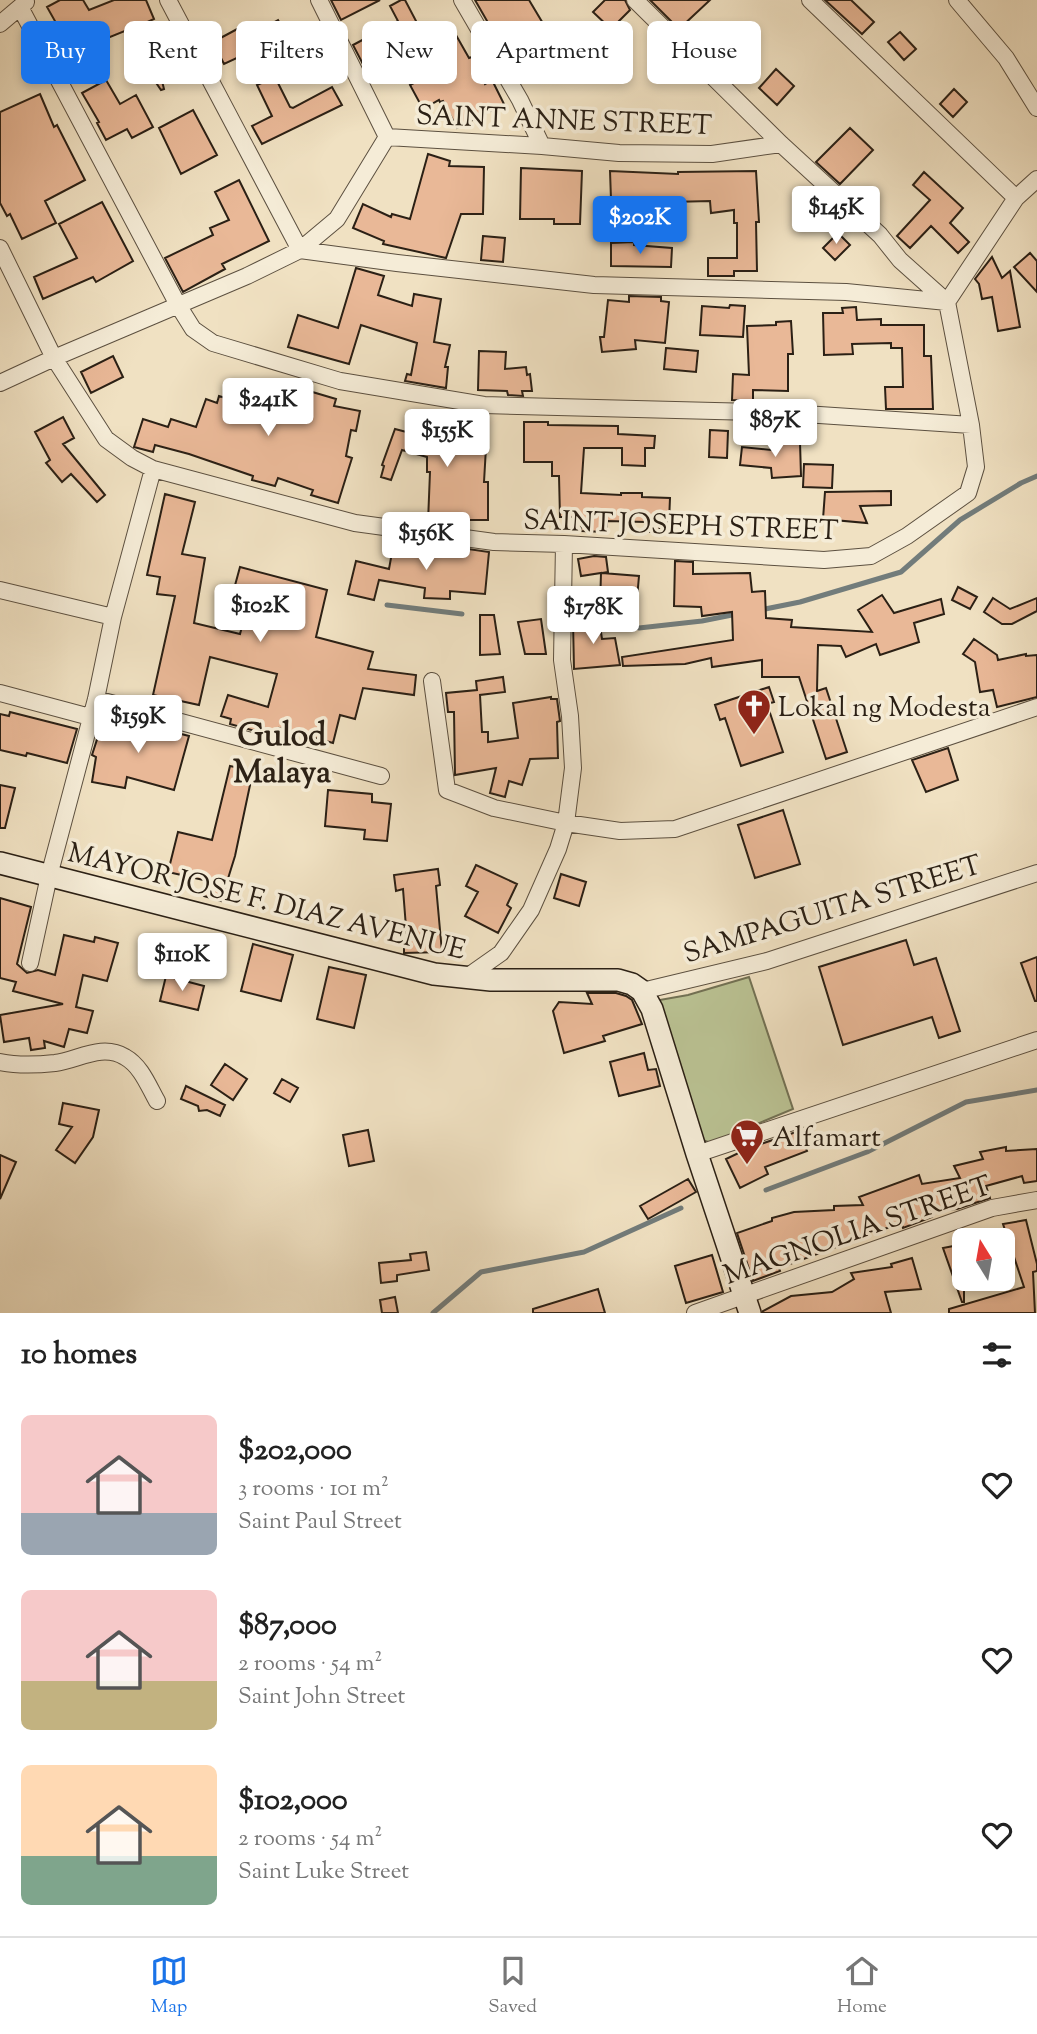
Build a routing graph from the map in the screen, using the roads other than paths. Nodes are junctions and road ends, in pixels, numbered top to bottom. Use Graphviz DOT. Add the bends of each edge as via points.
graph roads {
  1 [pos="168,0"];
  2 [pos="318,0"];
  3 [pos="462,0"];
  4 [pos="635,0"];
  5 [pos="810,0"];
  6 [pos="957,0"];
  7 [pos="24,4"];
  8 [pos="0,24"];
  9 [pos="1037,108"];
  10 [pos="387,137"];
  11 [pos="781,144"];
  12 [pos="542,146"];
  13 [pos="1037,179"];
  14 [pos="1016,198"];
  15 [pos="0,248"];
  16 [pos="300,250"];
  17 [pos="947,302"];
  18 [pos="177,305"];
  19 [pos="54,358"];
  20 [pos="0,383"];
  21 [pos="971,425"];
  22 [pos="153,469"];
  23 [pos="564,544"];
  24 [pos="0,590"];
  25 [pos="113,617"];
  26 [pos="432,681"];
  27 [pos="0,693"];
  28 [pos="96,699"];
  29 [pos="1037,707"];
  30 [pos="90,717"];
  31 [pos="381,776"];
  32 [pos="566,823"];
  33 [pos="0,863"];
  34 [pos="1037,873"];
  35 [pos="49,876"];
  36 [pos="30,963"];
  37 [pos="464,979"];
  38 [pos="642,991"];
  39 [pos="1037,1040"];
  40 [pos="0,1062"];
  41 [pos="157,1101"];
  42 [pos="696,1154"];
  43 [pos="1037,1200"];
  44 [pos="748,1305"];
  45 [pos="695,1313"];
  1 -- 16 [label="street"];
  2 -- 10 [label="street"];
  3 -- 12 [label="street"];
  4 -- 11 [label="street"];
  5 -- 14 [label="street"];
  6 -- 9 [label="street" via="1006,58"];
  7 -- 8 [label="street"];
  7 -- 18 [label="street"];
  10 -- 12 [label="street, SAINT ANNE STREET"];
  10 -- 16 [label="street" via="337,219"];
  11 -- 12 [label="street, SAINT ANNE STREET" via="712,153 619,153"];
  11 -- 17 [label="street"];
  13 -- 14 [label="street"];
  14 -- 17 [label="street"];
  15 -- 19 [label="street, SAINT JOSEPH STREET"];
  16 -- 17 [label="street" via="594,285 846,292"];
  16 -- 18 [label="street"];
  17 -- 21 [label="street, SAINT JOSEPH STREET"];
  18 -- 19 [label="street"];
  18 -- 21 [label="street" via="194,329 213,343 340,381 484,405 789,414"];
  19 -- 20 [label="street"];
  19 -- 22 [label="street, SAINT JOSEPH STREET" via="106,439"];
  21 -- 23 [label="street, SAINT JOSEPH STREET" via="976,467 968,493 870,556 824,560"];
  22 -- 23 [label="street, SAINT JOSEPH STREET" via="355,523 494,542"];
  22 -- 25 [label="street"];
  23 -- 32 [label="street" via="562,642 573,768"];
  24 -- 25 [label="street"];
  25 -- 28 [label="street"];
  26 -- 32 [label="street" via="447,790 494,807"];
  27 -- 30 [label="street"];
  28 -- 30 [label="street"];
  28 -- 31 [label="street"];
  29 -- 32 [label="street" via="675,829 620,831"];
  30 -- 35 [label="street"];
  32 -- 37 [label="street" via="531,910 501,953"];
  33 -- 35 [label="main road, MAYOR JOSE F. DIAZ AVENUE"];
  34 -- 38 [label="street, SAMPAGUITA STREET" via="767,961"];
  35 -- 36 [label="street"];
  35 -- 37 [label="main road, MAYOR JOSE F. DIAZ AVENUE"];
  37 -- 38 [label="main road, MAYOR JOSE F. DIAZ AVENUE" via="607,979"];
  38 -- 42 [label="main road" via="652,1009"];
  39 -- 42 [label="street"];
  40 -- 41 [label="street" via="46,1064 109,1052 124,1056 139,1069"];
  42 -- 44 [label="main road"];
  43 -- 44 [label="street, MAGNOLIA STREET" via="992,1208"];
  44 -- 45 [label="street, MAGNOLIA STREET"];
}
